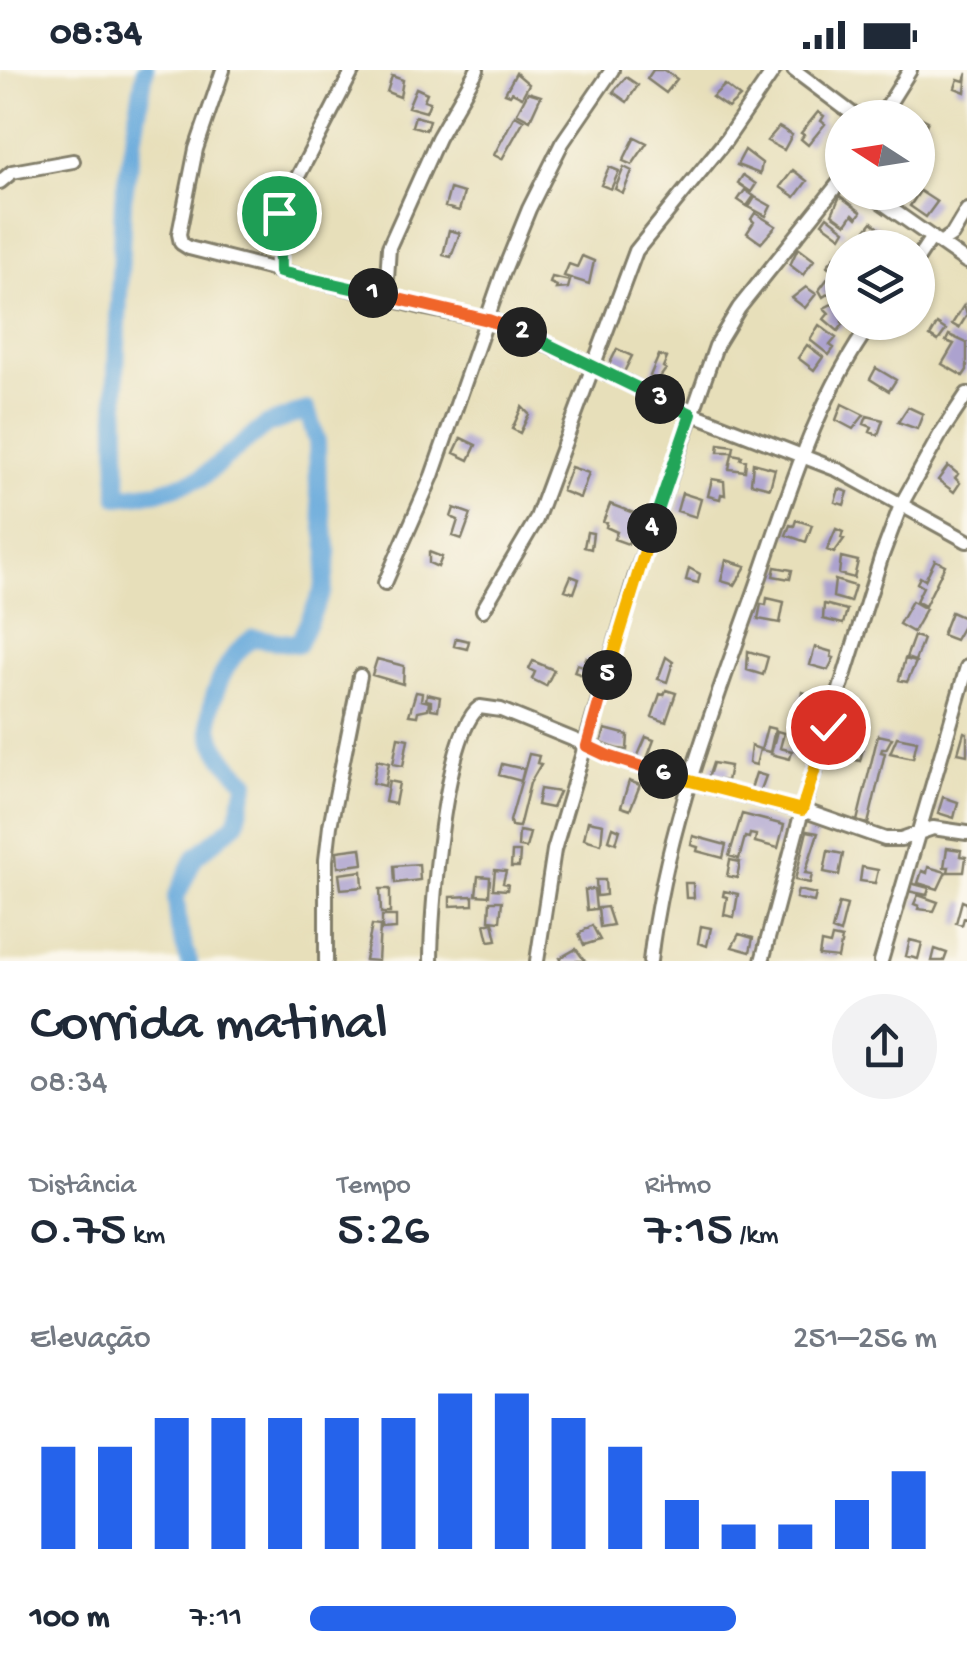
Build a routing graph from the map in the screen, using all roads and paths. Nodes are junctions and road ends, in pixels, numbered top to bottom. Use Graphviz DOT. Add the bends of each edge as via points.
graph roads {
  1 [pos="224,70"];
  2 [pos="352,70"];
  3 [pos="477,70"];
  4 [pos="612,70"];
  5 [pos="774,70"];
  6 [pos="794,70"];
  7 [pos="910,70"];
  8 [pos="834,100"];
  9 [pos="891,100"];
  10 [pos="73,160"];
  11 [pos="0,182"];
  12 [pos="825,201"];
  13 [pos="896,210"];
  14 [pos="967,210"];
  15 [pos="942,238"];
  16 [pos="935,244"];
  17 [pos="967,262"];
  18 [pos="280,272"];
  19 [pos="386,296"];
  20 [pos="488,320"];
  21 [pos="860,340"];
  22 [pos="594,367"];
  23 [pos="967,394"];
  24 [pos="691,414"];
  25 [pos="803,455"];
  26 [pos="902,505"];
  27 [pos="967,542"];
  28 [pos="386,583"];
  29 [pos="483,610"];
  30 [pos="967,667"];
  31 [pos="360,676"];
  32 [pos="587,746"];
  33 [pos="688,781"];
  34 [pos="802,810"];
  35 [pos="916,832"];
  36 [pos="967,833"];
  37 [pos="326,961"];
  38 [pos="431,961"];
  39 [pos="537,961"];
  40 [pos="650,961"];
  41 [pos="762,961"];
  42 [pos="881,961"];
  1 -- 18 [label="street" via="196,149 179,234 189,248"];
  2 -- 18 [label="street" via="279,213"];
  3 -- 19 [label="street" via="389,247"];
  4 -- 20 [label="street" via="562,142"];
  5 -- 22 [label="street" via="636,251"];
  6 -- 8 [label="street"];
  7 -- 9 [label="street"];
  10 -- 11 [label="street" via="12,172"];
  12 -- 24 [label="street" via="723,332"];
  13 -- 15 [label="street"];
  14 -- 15 [label="street"];
  15 -- 16 [label="street"];
  15 -- 17 [label="street"];
  18 -- 19 [label="street"];
  19 -- 20 [label="street"];
  20 -- 22 [label="street"];
  20 -- 28 [label="street"];
  21 -- 25 [label="street"];
  22 -- 24 [label="street"];
  22 -- 29 [label="street" via="536,520"];
  23 -- 26 [label="street"];
  24 -- 25 [label="street"];
  24 -- 32 [label="street"];
  25 -- 26 [label="street"];
  25 -- 33 [label="street"];
  26 -- 27 [label="street"];
  26 -- 34 [label="street"];
  30 -- 35 [label="street"];
  31 -- 37 [label="street" via="328,843"];
  32 -- 33 [label="street"];
  32 -- 38 [label="street" via="489,706 472,712 450,781 433,892"];
  32 -- 39 [label="street" via="554,850"];
  33 -- 34 [label="street"];
  33 -- 40 [label="street"];
  34 -- 35 [label="street" via="886,839"];
  34 -- 41 [label="street"];
  35 -- 36 [label="street"];
  35 -- 42 [label="street"];
}
